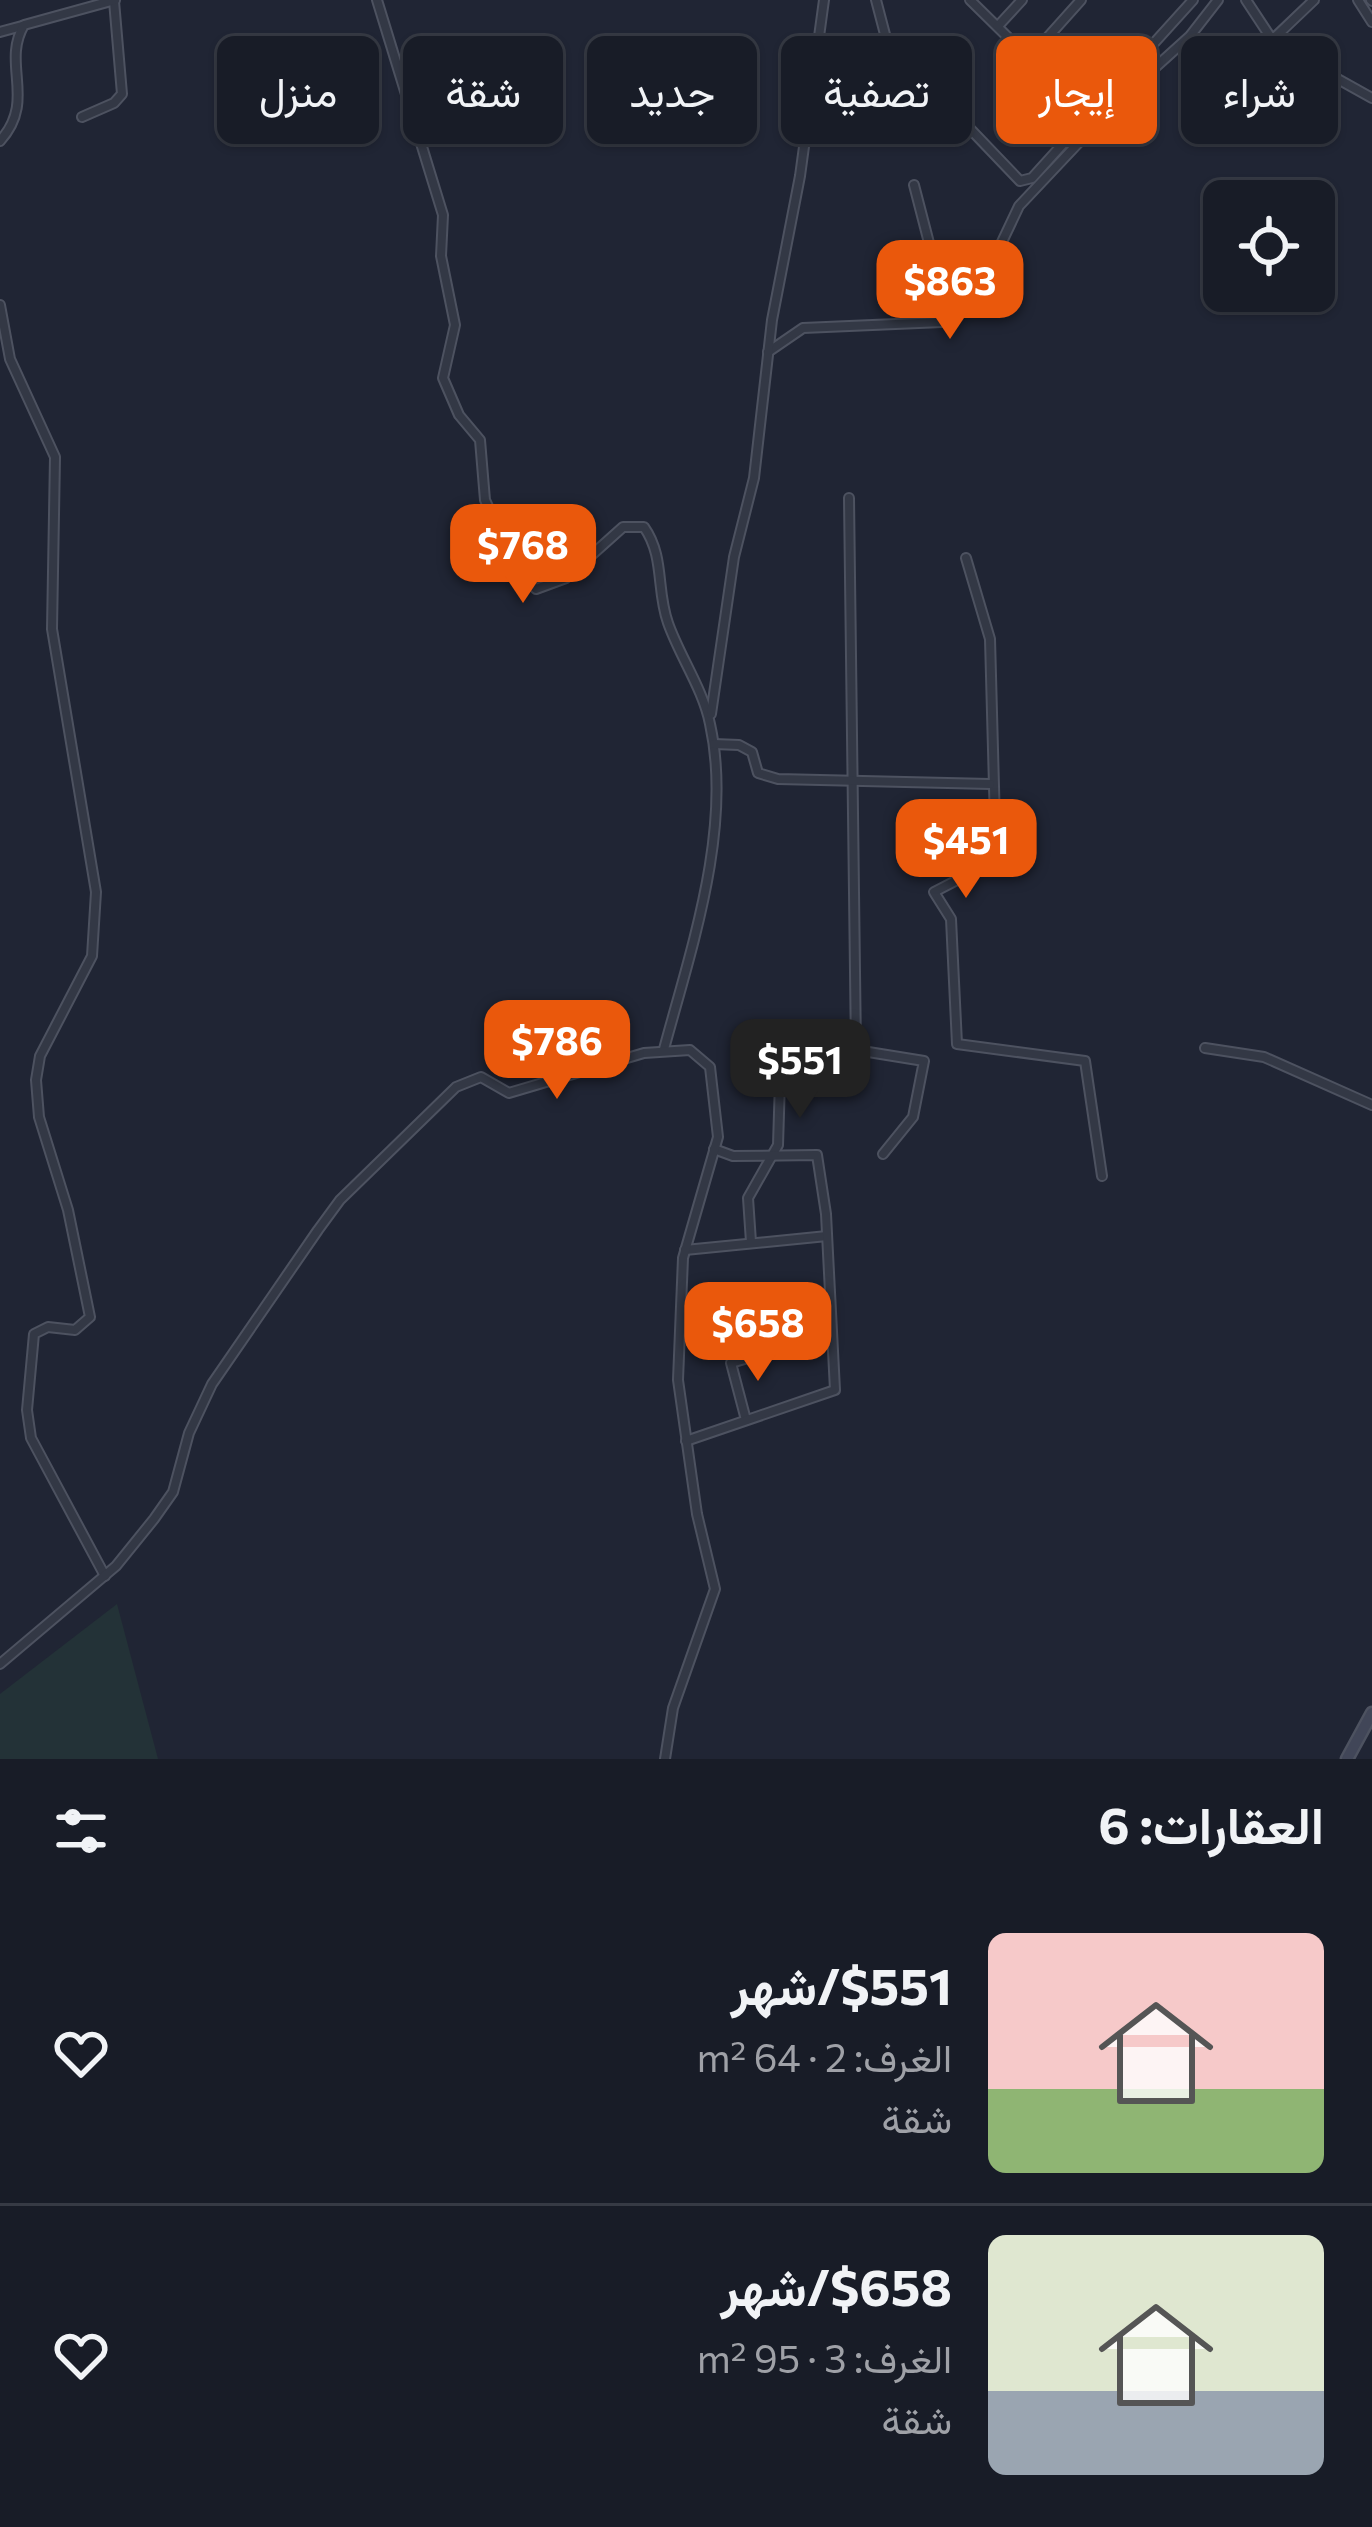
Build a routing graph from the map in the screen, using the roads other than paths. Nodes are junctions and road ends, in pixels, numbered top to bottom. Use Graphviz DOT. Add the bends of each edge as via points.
graph roads {
  1 [pos="115,0"];
  2 [pos="377,0"];
  3 [pos="824,0"];
  4 [pos="876,0"];
  5 [pos="972,0"];
  6 [pos="1022,0"];
  7 [pos="1082,0"];
  8 [pos="1192,0"];
  9 [pos="1218,0"];
  10 [pos="1246,0"];
  11 [pos="1314,0"];
  12 [pos="1358,0"];
  13 [pos="1372,22"];
  14 [pos="24,25"];
  15 [pos="998,26"];
  16 [pos="0,32"];
  17 [pos="1008,36"];
  18 [pos="1049,36"];
  19 [pos="1269,36"];
  20 [pos="1276,36"];
  21 [pos="1157,37"];
  22 [pos="1338,78"];
  23 [pos="1372,98"];
  24 [pos="82,117"];
  25 [pos="0,140"];
  26 [pos="1060,144"];
  27 [pos="914,184"];
  28 [pos="0,305"];
  29 [pos="946,317"];
  30 [pos="767,353"];
  31 [pos="849,498"];
  32 [pos="966,558"];
  33 [pos="710,721"];
  34 [pos="714,744"];
  35 [pos="853,780"];
  36 [pos="990,784"];
  37 [pos="664,1048"];
  38 [pos="1205,1048"];
  39 [pos="780,1081"];
  40 [pos="1372,1105"];
  41 [pos="714,1150"];
  42 [pos="883,1154"];
  43 [pos="775,1155"];
  44 [pos="1102,1176"];
  45 [pos="827,1236"];
  46 [pos="751,1242"];
  47 [pos="685,1250"];
  48 [pos="775,1350"];
  49 [pos="746,1420"];
  50 [pos="686,1441"];
  51 [pos="105,1576"];
  52 [pos="0,1664"];
  53 [pos="1372,1713"];
  54 [pos="1351,1756"];
  55 [pos="665,1759"];
  1 -- 14 [label="street"];
  1 -- 24 [label="street" via="122,94"];
  2 -- 33 [label="street" via="443,215 441,256 455,312 443,378 480,440 485,500 520,575 536,589 566,578 623,527 644,526 661,566 669,626"];
  3 -- 30 [label="street"];
  4 -- 26 [label="street" via="887,42 1019,181 1032,178"];
  5 -- 15 [label="street"];
  6 -- 15 [label="street"];
  7 -- 18 [label="street"];
  8 -- 21 [label="street"];
  9 -- 29 [label="street" via="1018,206 1001,244"];
  10 -- 19 [label="street"];
  11 -- 20 [label="street"];
  12 -- 13 [label="street"];
  14 -- 16 [label="street"];
  14 -- 25 [label="street" via="19,112"];
  15 -- 17 [label="street"];
  22 -- 23 [label="street"];
  27 -- 29 [label="street"];
  28 -- 51 [label="street" via="10,359 55,457 52,628 98,913 85,975 40,1056 36,1080 91,1317 75,1330 34,1334 28,1425"];
  29 -- 30 [label="street" via="931,325 803,328"];
  30 -- 33 [label="street" via="754,478"];
  31 -- 35 [label="street"];
  32 -- 36 [label="street" via="989,639"];
  33 -- 34 [label="street"];
  34 -- 35 [label="street" via="752,752 758,773 778,779"];
  34 -- 37 [label="street" via="704,883"];
  35 -- 36 [label="street"];
  35 -- 42 [label="street" via="856,1050 924,1061 914,1117"];
  36 -- 44 [label="street" via="996,860 934,892 951,919 957,1044 1084,1061"];
  37 -- 41 [label="street" via="699,1053 710,1066"];
  37 -- 51 [label="street" via="509,1093 473,1077 444,1099 317,1230 212,1384 166,1504"];
  38 -- 40 [label="street" via="1264,1058"];
  39 -- 43 [label="street"];
  41 -- 43 [label="street"];
  41 -- 47 [label="street"];
  43 -- 45 [label="street" via="817,1155"];
  43 -- 46 [label="street" via="748,1198"];
  45 -- 46 [label="street"];
  45 -- 49 [label="street" via="835,1390"];
  46 -- 47 [label="street"];
  47 -- 50 [label="street" via="677,1345"];
  48 -- 49 [label="street" via="731,1363"];
  49 -- 50 [label="street"];
  50 -- 55 [label="street" via="715,1589"];
  51 -- 52 [label="street"];
  53 -- 54 [label="main road"];
}
